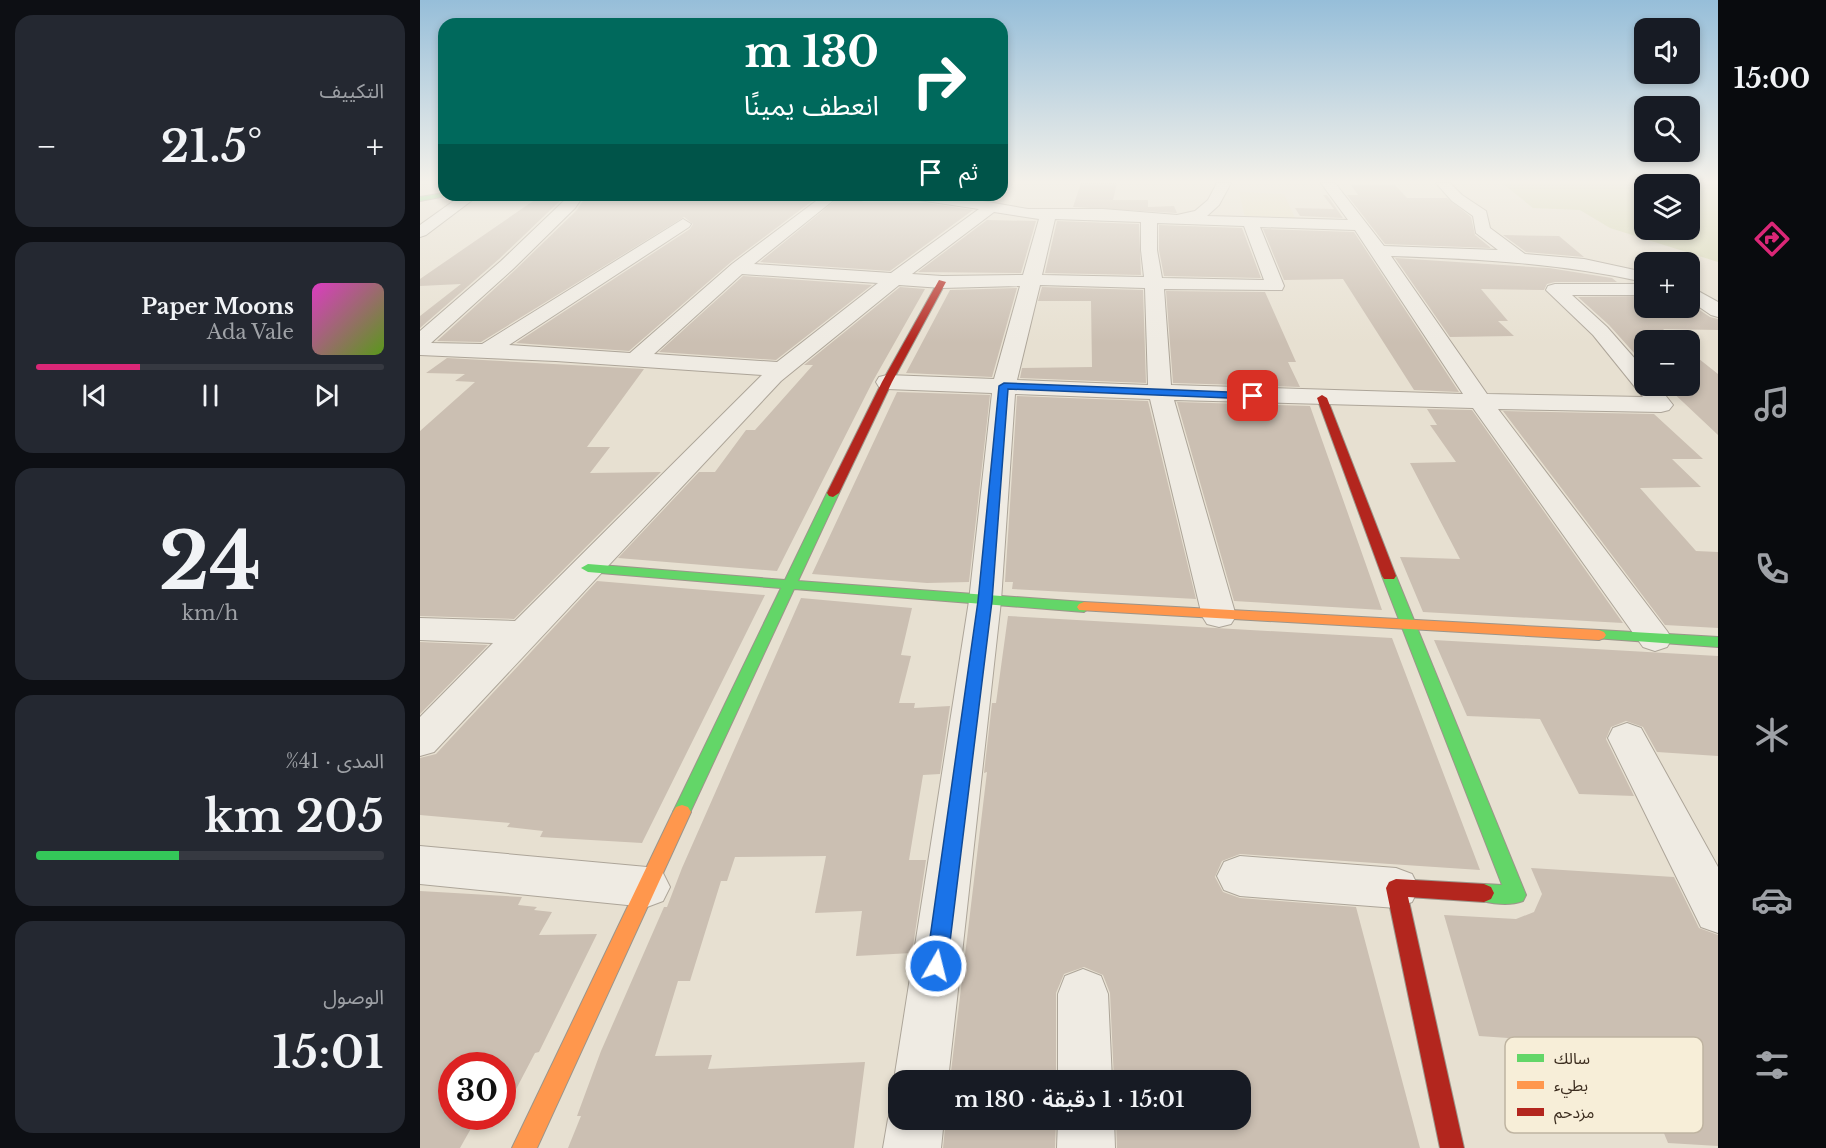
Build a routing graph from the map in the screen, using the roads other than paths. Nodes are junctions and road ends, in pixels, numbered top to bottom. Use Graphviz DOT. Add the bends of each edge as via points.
graph roads {
  1 [pos="537,237"];
  2 [pos="663,237"];
  3 [pos="779,237"];
  4 [pos="952,237"];
  5 [pos="1043,237"];
  6 [pos="1149,237"];
  7 [pos="1256,237"];
  8 [pos="1367,237"];
  9 [pos="1491,237"];
  10 [pos="1379,251"];
  11 [pos="1524,260"];
  12 [pos="738,268"];
  13 [pos="1634,274"];
  14 [pos="895,279"];
  15 [pos="1032,280"];
  16 [pos="942,282"];
  17 [pos="1154,284"];
  18 [pos="1634,289"];
  19 [pos="1555,290"];
  20 [pos="1700,294"];
  21 [pos="1718,298"];
  22 [pos="1700,299"];
  23 [pos="1718,311"];
  24 [pos="420,342"];
  25 [pos="420,349"];
  26 [pos="489,349"];
  27 [pos="634,361"];
  28 [pos="781,369"];
  29 [pos="1634,371"];
  30 [pos="887,382"];
  31 [pos="1004,386"];
  32 [pos="1160,393"];
  33 [pos="1654,396"];
  34 [pos="1322,398"];
  35 [pos="1480,401"];
  36 [pos="588,568"];
  37 [pos="789,584"];
  38 [pos="985,601"];
  39 [pos="1219,616"];
  40 [pos="1408,626"];
  41 [pos="420,629"];
  42 [pos="523,633"];
  43 [pos="1654,639"];
  44 [pos="1718,642"];
  45 [pos="1627,738"];
  46 [pos="420,741"];
  47 [pos="420,865"];
  48 [pos="1240,876"];
  49 [pos="647,887"];
  50 [pos="1396,888"];
  51 [pos="1718,912"];
  52 [pos="1083,994"];
  53 [pos="922,1070"];
  54 [pos="1085,1070"];
  55 [pos="914,1130"];
  56 [pos="1086,1130"];
  57 [pos="524,1148"];
  58 [pos="912,1148"];
  59 [pos="1086,1148"];
  60 [pos="1452,1148"];
  1 -- 24 [label="street"];
  2 -- 26 [label="street"];
  3 -- 12 [label="street"];
  4 -- 14 [label="street"];
  5 -- 15 [label="street"];
  6 -- 17 [label="street"];
  7 -- 17 [label="street" via="1275,286"];
  8 -- 10 [label="street"];
  9 -- 11 [label="street"];
  10 -- 11 [label="street" via="1490,253"];
  10 -- 35 [label="street"];
  11 -- 13 [label="street" via="1609,268"];
  11 -- 19 [label="street"];
  12 -- 14 [label="street"];
  12 -- 27 [label="street"];
  14 -- 16 [label="street"];
  14 -- 28 [label="street"];
  15 -- 16 [label="street"];
  15 -- 17 [label="street"];
  15 -- 31 [label="street"];
  16 -- 30 [label="street"];
  17 -- 32 [label="street"];
  18 -- 19 [label="street"];
  19 -- 29 [label="street" via="1600,331"];
  20 -- 21 [label="street"];
  22 -- 23 [label="street"];
  25 -- 26 [label="street"];
  26 -- 27 [label="street"];
  27 -- 28 [label="street"];
  28 -- 36 [label="street"];
  30 -- 31 [label="street"];
  30 -- 37 [label="street"];
  31 -- 32 [label="street"];
  31 -- 38 [label="street"];
  32 -- 34 [label="street"];
  32 -- 39 [label="street"];
  33 -- 35 [label="street" via="1661,405"];
  34 -- 35 [label="street"];
  34 -- 40 [label="street"];
  35 -- 43 [label="street"];
  36 -- 37 [label="street"];
  36 -- 42 [label="street"];
  37 -- 38 [label="street"];
  37 -- 49 [label="street"];
  38 -- 39 [label="street"];
  38 -- 53 [label="street"];
  39 -- 40 [label="street"];
  40 -- 43 [label="street"];
  40 -- 50 [label="street" via="1516,896"];
  41 -- 42 [label="street"];
  42 -- 46 [label="street"];
  43 -- 44 [label="street"];
  45 -- 51 [label="street"];
  47 -- 49 [label="street"];
  48 -- 50 [label="street"];
  49 -- 57 [label="street"];
  50 -- 60 [label="street"];
  52 -- 54 [label="street"];
  55 -- 58 [label="street"];
  56 -- 59 [label="street"];
}
